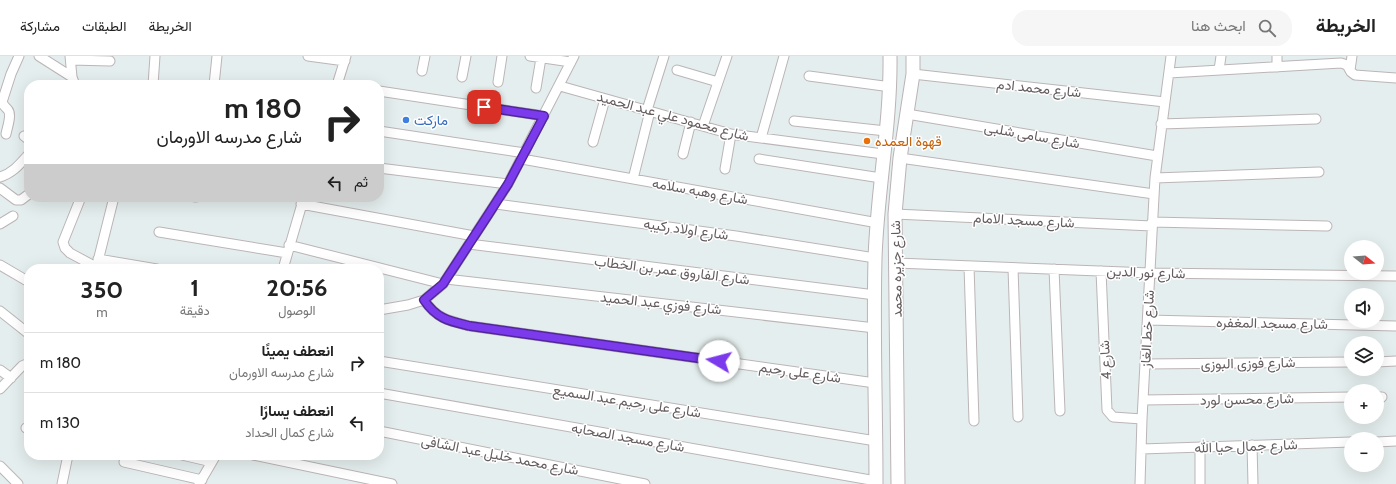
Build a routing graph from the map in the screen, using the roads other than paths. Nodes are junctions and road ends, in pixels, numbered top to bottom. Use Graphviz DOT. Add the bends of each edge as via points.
graph roads {
  1 [pos="19,56"];
  2 [pos="39,56"];
  3 [pos="155,56"];
  4 [pos="217,56"];
  5 [pos="308,56"];
  6 [pos="425,56"];
  7 [pos="466,56"];
  8 [pos="502,56"];
  9 [pos="530,56"];
  10 [pos="664,56"];
  11 [pos="728,56"];
  12 [pos="784,56"];
  13 [pos="890,56"];
  14 [pos="913,56"];
  15 [pos="1171,56"];
  16 [pos="1221,56"];
  17 [pos="1278,56"];
  18 [pos="1352,56"];
  19 [pos="71,58"];
  20 [pos="345,58"];
  21 [pos="541,58"];
  22 [pos="572,59"];
  23 [pos="110,61"];
  24 [pos="1277,67"];
  25 [pos="677,70"];
  26 [pos="1219,70"];
  27 [pos="1350,70"];
  28 [pos="422,71"];
  29 [pos="1169,73"];
  30 [pos="913,74"];
  31 [pos="809,76"];
  32 [pos="462,77"];
  33 [pos="1396,78"];
  34 [pos="73,80"];
  35 [pos="74,80"];
  36 [pos="155,80"];
  37 [pos="215,80"];
  38 [pos="338,80"];
  39 [pos="498,82"];
  40 [pos="718,82"];
  41 [pos="560,86"];
  42 [pos="891,87"];
  43 [pos="536,88"];
  44 [pos="384,92"];
  45 [pos="606,98"];
  46 [pos="1165,102"];
  47 [pos="648,111"];
  48 [pos="907,114"];
  49 [pos="544,116"];
  50 [pos="1316,118"];
  51 [pos="794,121"];
  52 [pos="691,122"];
  53 [pos="1161,124"];
  54 [pos="703,126"];
  55 [pos="886,131"];
  56 [pos="384,132"];
  57 [pos="6,134"];
  58 [pos="731,134"];
  59 [pos="761,138"];
  60 [pos="593,142"];
  61 [pos="683,154"];
  62 [pos="883,154"];
  63 [pos="523,156"];
  64 [pos="1157,156"];
  65 [pos="900,158"];
  66 [pos="759,159"];
  67 [pos="24,160"];
  68 [pos="384,169"];
  69 [pos="725,169"];
  70 [pos="1319,172"];
  71 [pos="0,176"];
  72 [pos="881,178"];
  73 [pos="1154,178"];
  74 [pos="633,179"];
  75 [pos="508,184"];
  76 [pos="0,188"];
  77 [pos="1154,194"];
  78 [pos="24,198"];
  79 [pos="79,202"];
  80 [pos="113,202"];
  81 [pos="302,202"];
  82 [pos="306,202"];
  83 [pos="496,204"];
  84 [pos="896,214"];
  85 [pos="13,216"];
  86 [pos="878,223"];
  87 [pos="0,224"];
  88 [pos="1152,224"];
  89 [pos="1327,226"];
  90 [pos="159,232"];
  91 [pos="472,240"];
  92 [pos="288,249"];
  93 [pos="875,258"];
  94 [pos="896,263"];
  95 [pos="95,264"];
  96 [pos="97,264"];
  97 [pos="284,264"];
  98 [pos="359,264"];
  99 [pos="0,266"];
  100 [pos="969,266"];
  101 [pos="1013,268"];
  102 [pos="384,269"];
  103 [pos="1054,269"];
  104 [pos="1101,271"];
  105 [pos="1150,273"];
  106 [pos="1396,276"];
  107 [pos="24,279"];
  108 [pos="445,282"];
  109 [pos="875,295"];
  110 [pos="424,300"];
  111 [pos="384,309"];
  112 [pos="0,311"];
  113 [pos="1148,320"];
  114 [pos="1396,326"];
  115 [pos="875,328"];
  116 [pos="24,330"];
  117 [pos="384,362"];
  118 [pos="1344,362"];
  119 [pos="1384,362"];
  120 [pos="1396,362"];
  121 [pos="1146,364"];
  122 [pos="24,365"];
  123 [pos="0,370"];
  124 [pos="10,378"];
  125 [pos="875,383"];
  126 [pos="0,389"];
  127 [pos="384,394"];
  128 [pos="1344,397"];
  129 [pos="1143,400"];
  130 [pos="1060,411"];
  131 [pos="1018,417"];
  132 [pos="1142,419"];
  133 [pos="974,421"];
  134 [pos="384,432"];
  135 [pos="876,441"];
  136 [pos="1396,441"];
  137 [pos="1344,442"];
  138 [pos="1384,442"];
  139 [pos="1252,445"];
  140 [pos="1200,447"];
  141 [pos="1141,449"];
  142 [pos="67,460"];
  143 [pos="213,460"];
  144 [pos="277,460"];
  145 [pos="124,462"];
  146 [pos="0,466"];
  147 [pos="898,466"];
  148 [pos="876,467"];
  149 [pos="203,482"];
  150 [pos="876,483"];
  151 [pos="18,484"];
  152 [pos="62,484"];
  153 [pos="392,484"];
  154 [pos="645,484"];
  155 [pos="898,484"];
  156 [pos="1140,484"];
  157 [pos="1200,484"];
  158 [pos="1252,484"];
  1 -- 57 [label="street" via="2,102 10,114"];
  2 -- 34 [label="street"];
  3 -- 36 [label="street"];
  4 -- 37 [label="street"];
  5 -- 20 [label="street"];
  6 -- 28 [label="street"];
  7 -- 32 [label="street"];
  8 -- 39 [label="street"];
  9 -- 21 [label="street"];
  10 -- 47 [label="street"];
  11 -- 40 [label="street"];
  12 -- 59 [label="street"];
  13 -- 42 [label="main road, شارع جزيره محمد"];
  14 -- 30 [label="main road, شارع جزيره محمد"];
  15 -- 29 [label="street, شارع خط الغاز"];
  16 -- 26 [label="street"];
  17 -- 24 [label="street"];
  18 -- 27 [label="street"];
  19 -- 23 [label="street"];
  19 -- 35 [label="street"];
  20 -- 38 [label="street"];
  21 -- 22 [label="street"];
  21 -- 43 [label="street"];
  22 -- 41 [label="street"];
  24 -- 26 [label="street"];
  24 -- 27 [label="street" via="1341,63 1347,65"];
  25 -- 40 [label="street"];
  26 -- 29 [label="street"];
  27 -- 33 [label="street" via="1358,76"];
  29 -- 46 [label="street, شارع خط الغاز"];
  30 -- 46 [label="street, شارع محمد ادم"];
  30 -- 48 [label="main road, شارع جزيره محمد"];
  31 -- 42 [label="street"];
  40 -- 54 [label="street"];
  41 -- 45 [label="street, شارع محمود علي عبد الحميد"];
  41 -- 49 [label="street"];
  42 -- 55 [label="main road, شارع جزيره محمد"];
  44 -- 49 [label="street"];
  45 -- 47 [label="street, شارع محمود علي عبد الحميد"];
  45 -- 60 [label="street"];
  46 -- 53 [label="street, شارع خط الغاز"];
  47 -- 52 [label="street, شارع محمود علي عبد الحميد"];
  47 -- 74 [label="street"];
  48 -- 64 [label="street, شارع سامى شلبى"];
  48 -- 65 [label="main road, شارع جزيره محمد"];
  49 -- 63 [label="street"];
  50 -- 53 [label="street"];
  51 -- 55 [label="street"];
  52 -- 54 [label="street, شارع محمود علي عبد الحميد"];
  52 -- 61 [label="street"];
  53 -- 64 [label="street, شارع خط الغاز"];
  54 -- 58 [label="street, شارع محمود علي عبد الحميد"];
  55 -- 62 [label="main road, شارع جزيره محمد"];
  56 -- 63 [label="street, شارع وهبه سلامه"];
  58 -- 59 [label="street, شارع محمود علي عبد الحميد"];
  58 -- 69 [label="street"];
  59 -- 62 [label="street, شارع محمود علي عبد الحميد"];
  62 -- 72 [label="main road, شارع جزيره محمد"];
  63 -- 74 [label="street, شارع وهبه سلامه"];
  63 -- 75 [label="street"];
  64 -- 73 [label="street, شارع خط الغاز"];
  65 -- 77 [label="street"];
  65 -- 84 [label="main road, شارع جزيره محمد"];
  66 -- 72 [label="street"];
  67 -- 71 [label="street" via="16,169"];
  68 -- 75 [label="street"];
  70 -- 73 [label="street"];
  72 -- 86 [label="main road, شارع جزيره محمد"];
  73 -- 77 [label="street, شارع خط الغاز"];
  74 -- 86 [label="street, شارع وهبه سلامه"];
  75 -- 83 [label="street"];
  76 -- 78 [label="street" via="16,200"];
  77 -- 88 [label="street, شارع خط الغاز"];
  79 -- 95 [label="street" via="63,242 70,253"];
  80 -- 96 [label="street"];
  81 -- 92 [label="street"];
  82 -- 91 [label="street, شارع الفاروق عمر بن الخطاب"];
  83 -- 91 [label="street"];
  83 -- 93 [label="street, شارع اولاد ركيبه" via="736,236"];
  84 -- 88 [label="street, شارع مسجد الامام"];
  84 -- 94 [label="main road, شارع جزيره محمد"];
  85 -- 87 [label="street"];
  86 -- 93 [label="main road, شارع جزيره محمد"];
  88 -- 89 [label="street, شارع مسجد الامام"];
  88 -- 105 [label="street, شارع خط الغاز"];
  90 -- 92 [label="street, شارع فوزي عبد الحميد"];
  91 -- 108 [label="street"];
  91 -- 109 [label="street, شارع الفاروق عمر بن الخطاب"];
  92 -- 97 [label="street"];
  92 -- 98 [label="street, شارع فوزي عبد الحميد"];
  93 -- 109 [label="main road, شارع جزيره محمد"];
  94 -- 100 [label="street, شارع نور الدين"];
  94 -- 147 [label="main road, شارع جزيره محمد"];
  99 -- 107 [label="street"];
  100 -- 101 [label="street, شارع نور الدين"];
  100 -- 133 [label="street"];
  101 -- 103 [label="street, شارع نور الدين"];
  101 -- 131 [label="street"];
  102 -- 108 [label="street, شارع فوزي عبد الحميد"];
  103 -- 104 [label="street, شارع نور الدين"];
  103 -- 130 [label="street"];
  104 -- 105 [label="street, شارع نور الدين"];
  104 -- 132 [label="street, شارع 4" via="1107,410 1113,417"];
  105 -- 106 [label="street, شارع نور الدين"];
  105 -- 113 [label="street, شارع خط الغاز"];
  108 -- 110 [label="street"];
  108 -- 115 [label="street, شارع فوزي عبد الحميد"];
  109 -- 115 [label="main road, شارع جزيره محمد"];
  110 -- 111 [label="street"];
  110 -- 125 [label="street, شارع على رحيم" via="440,317 470,326"];
  112 -- 116 [label="street"];
  113 -- 114 [label="street, شارع مسجد المغفره"];
  113 -- 121 [label="street, شارع خط الغاز"];
  115 -- 125 [label="main road, شارع جزيره محمد"];
  117 -- 135 [label="street, شارع على رحيم عبد السميع"];
  118 -- 121 [label="street, شارع فوزى البوزى"];
  119 -- 120 [label="street"];
  121 -- 129 [label="street, شارع خط الغاز"];
  122 -- 124 [label="street"];
  123 -- 124 [label="street"];
  124 -- 126 [label="street"];
  125 -- 135 [label="main road, شارع جزيره محمد"];
  127 -- 150 [label="street, شارع مسجد الصحابه"];
  128 -- 129 [label="street, شارع محسن لورد"];
  129 -- 132 [label="street, شارع خط الغاز"];
  132 -- 141 [label="street, شارع خط الغاز"];
  134 -- 154 [label="street, شارع محمد خليل عبد الشافى"];
  135 -- 148 [label="main road, شارع جزيره محمد"];
  136 -- 138 [label="street"];
  137 -- 139 [label="street, شارع جمال حيا الله"];
  139 -- 140 [label="street, شارع جمال حيا الله"];
  139 -- 158 [label="street"];
  140 -- 141 [label="street, شارع جمال حيا الله"];
  140 -- 157 [label="street"];
  141 -- 156 [label="street, شارع خط الغاز"];
  142 -- 152 [label="street"];
  143 -- 149 [label="street"];
  144 -- 153 [label="street"];
  145 -- 149 [label="street"];
  146 -- 151 [label="street"];
  147 -- 148 [label="main road"];
  147 -- 155 [label="main road, شارع جزيره محمد"];
  148 -- 150 [label="main road, شارع جزيره محمد"];
}
